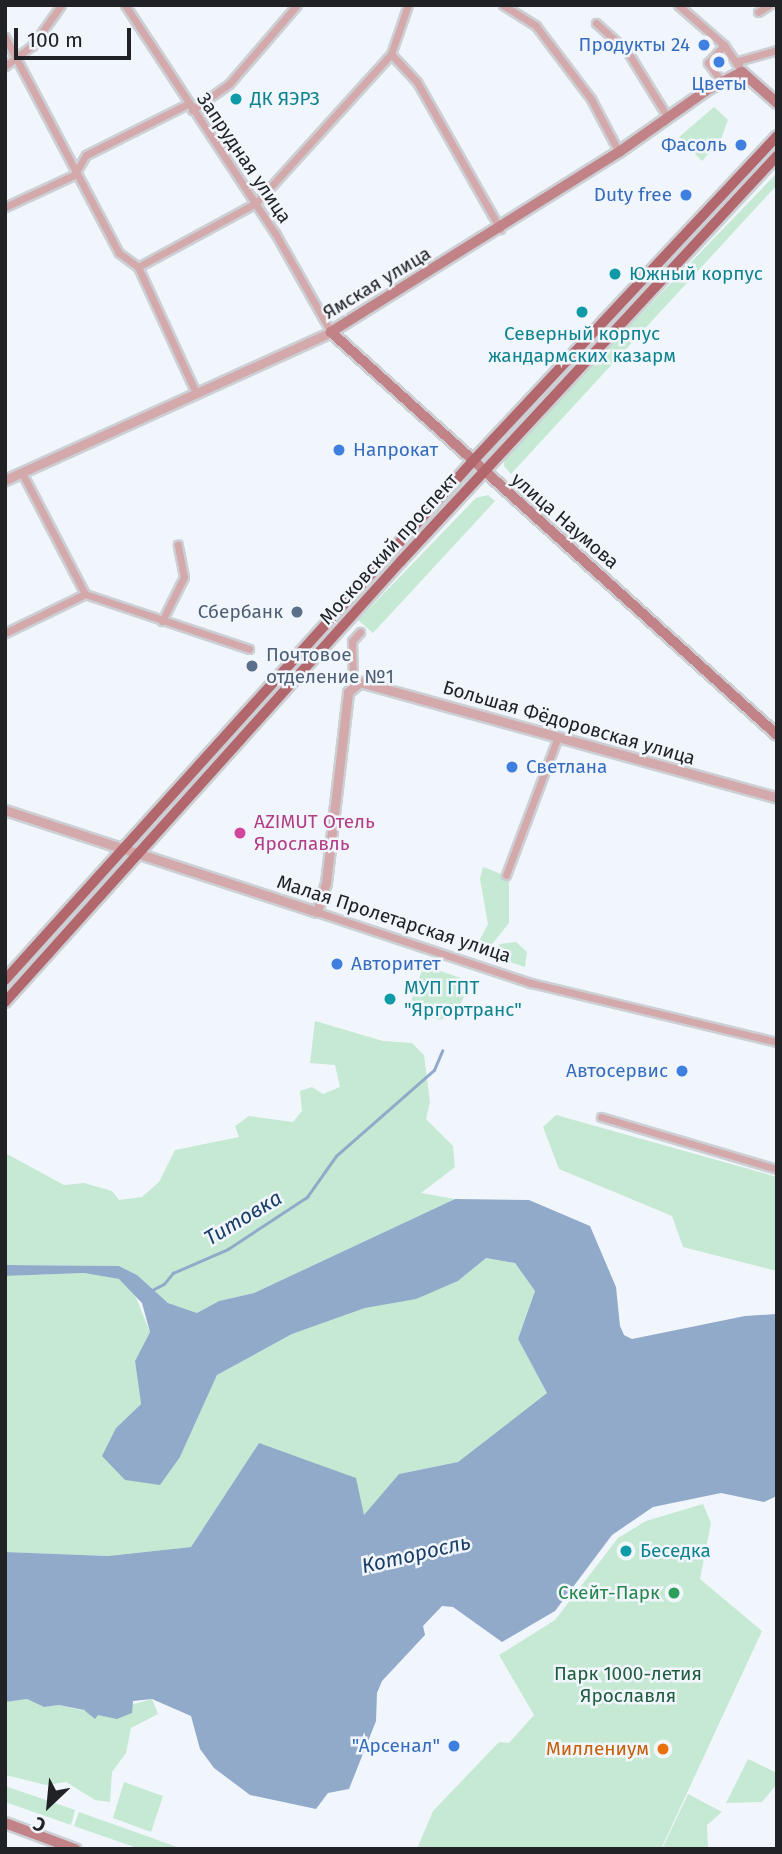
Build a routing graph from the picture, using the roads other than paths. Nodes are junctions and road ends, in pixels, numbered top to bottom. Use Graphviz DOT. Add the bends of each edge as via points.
graph roads {
  1 [pos="61,5"];
  2 [pos="125,5"];
  3 [pos="297,5"];
  4 [pos="408,5"];
  5 [pos="503,5"];
  6 [pos="769,5"];
  7 [pos="681,6"];
  8 [pos="758,12"];
  9 [pos="596,23"];
  10 [pos="5,37"];
  11 [pos="724,45"];
  12 [pos="777,50"];
  13 [pos="391,54"];
  14 [pos="16,61"];
  15 [pos="5,66"];
  16 [pos="742,72"];
  17 [pos="722,82"];
  18 [pos="777,103"];
  19 [pos="190,107"];
  20 [pos="667,116"];
  21 [pos="777,135"];
  22 [pos="619,152"];
  23 [pos="777,156"];
  24 [pos="79,169"];
  25 [pos="256,203"];
  26 [pos="5,207"];
  27 [pos="500,229"];
  28 [pos="138,267"];
  29 [pos="331,332"];
  30 [pos="195,391"];
  31 [pos="472,461"];
  32 [pos="484,472"];
  33 [pos="22,473"];
  34 [pos="5,480"];
  35 [pos="178,545"];
  36 [pos="85,594"];
  37 [pos="162,621"];
  38 [pos="360,632"];
  39 [pos="5,633"];
  40 [pos="249,649"];
  41 [pos="353,684"];
  42 [pos="777,735"];
  43 [pos="557,739"];
  44 [pos="777,798"];
  45 [pos="5,810"];
  46 [pos="120,849"];
  47 [pos="136,855"];
  48 [pos="506,875"];
  49 [pos="317,912"];
  50 [pos="5,981"];
  51 [pos="5,1002"];
  52 [pos="777,1042"];
  53 [pos="601,1117"];
  54 [pos="777,1169"];
  55 [pos="5,1823"];
  56 [pos="75,1849"];
  1 -- 14 [label="street"];
  2 -- 19 [label="street, Запрудная улица"];
  3 -- 19 [label="street" via="229,84"];
  4 -- 13 [label="street"];
  5 -- 22 [label="street" via="536,26 591,99"];
  6 -- 8 [label="street"];
  7 -- 11 [label="street"];
  9 -- 20 [label="street" via="627,51"];
  10 -- 14 [label="street"];
  11 -- 16 [label="street"];
  11 -- 17 [label="street" via="708,63"];
  12 -- 16 [label="street" via="738,61"];
  13 -- 25 [label="street"];
  13 -- 27 [label="street" via="417,82"];
  14 -- 15 [label="street"];
  14 -- 24 [label="street"];
  16 -- 17 [label="main road, Ямская улица"];
  16 -- 18 [label="main road"];
  17 -- 20 [label="main road, Ямская улица"];
  19 -- 24 [label="street" via="86,155"];
  19 -- 25 [label="street, Запрудная улица"];
  20 -- 22 [label="main road, Ямская улица"];
  21 -- 31 [label="main road, Московский проспект"];
  22 -- 27 [label="main road, Ямская улица"];
  23 -- 32 [label="main road, Московский проспект"];
  24 -- 26 [label="street"];
  24 -- 28 [label="street" via="119,253"];
  25 -- 28 [label="street"];
  25 -- 29 [label="street, Запрудная улица"];
  27 -- 29 [label="main road, Ямская улица"];
  28 -- 30 [label="street"];
  29 -- 30 [label="street, Ямская улица"];
  29 -- 31 [label="main road, улица Наумова"];
  30 -- 33 [label="street, Ямская улица"];
  31 -- 32 [label="main road, улица Наумова"];
  31 -- 46 [label="main road, Московский проспект"];
  32 -- 42 [label="main road, улица Наумова"];
  32 -- 47 [label="main road, Московский проспект"];
  33 -- 34 [label="street, Ямская улица"];
  33 -- 36 [label="street"];
  35 -- 37 [label="street" via="184,577"];
  36 -- 37 [label="street"];
  36 -- 39 [label="street"];
  37 -- 40 [label="street"];
  38 -- 41 [label="street" via="352,641"];
  41 -- 43 [label="street, Большая Фёдоровская улица" via="369,684"];
  41 -- 49 [label="street" via="348,692 326,883"];
  43 -- 44 [label="street, Большая Фёдоровская улица"];
  43 -- 48 [label="street"];
  45 -- 46 [label="street, Малая Пролетарская улица"];
  46 -- 47 [label="street, Малая Пролетарская улица"];
  46 -- 50 [label="main road, Московский проспект"];
  47 -- 49 [label="street, Малая Пролетарская улица"];
  47 -- 51 [label="main road, Московский проспект"];
  49 -- 52 [label="street, Малая Пролетарская улица" via="531,983"];
  53 -- 54 [label="street"];
  55 -- 56 [label="main road"];
}
